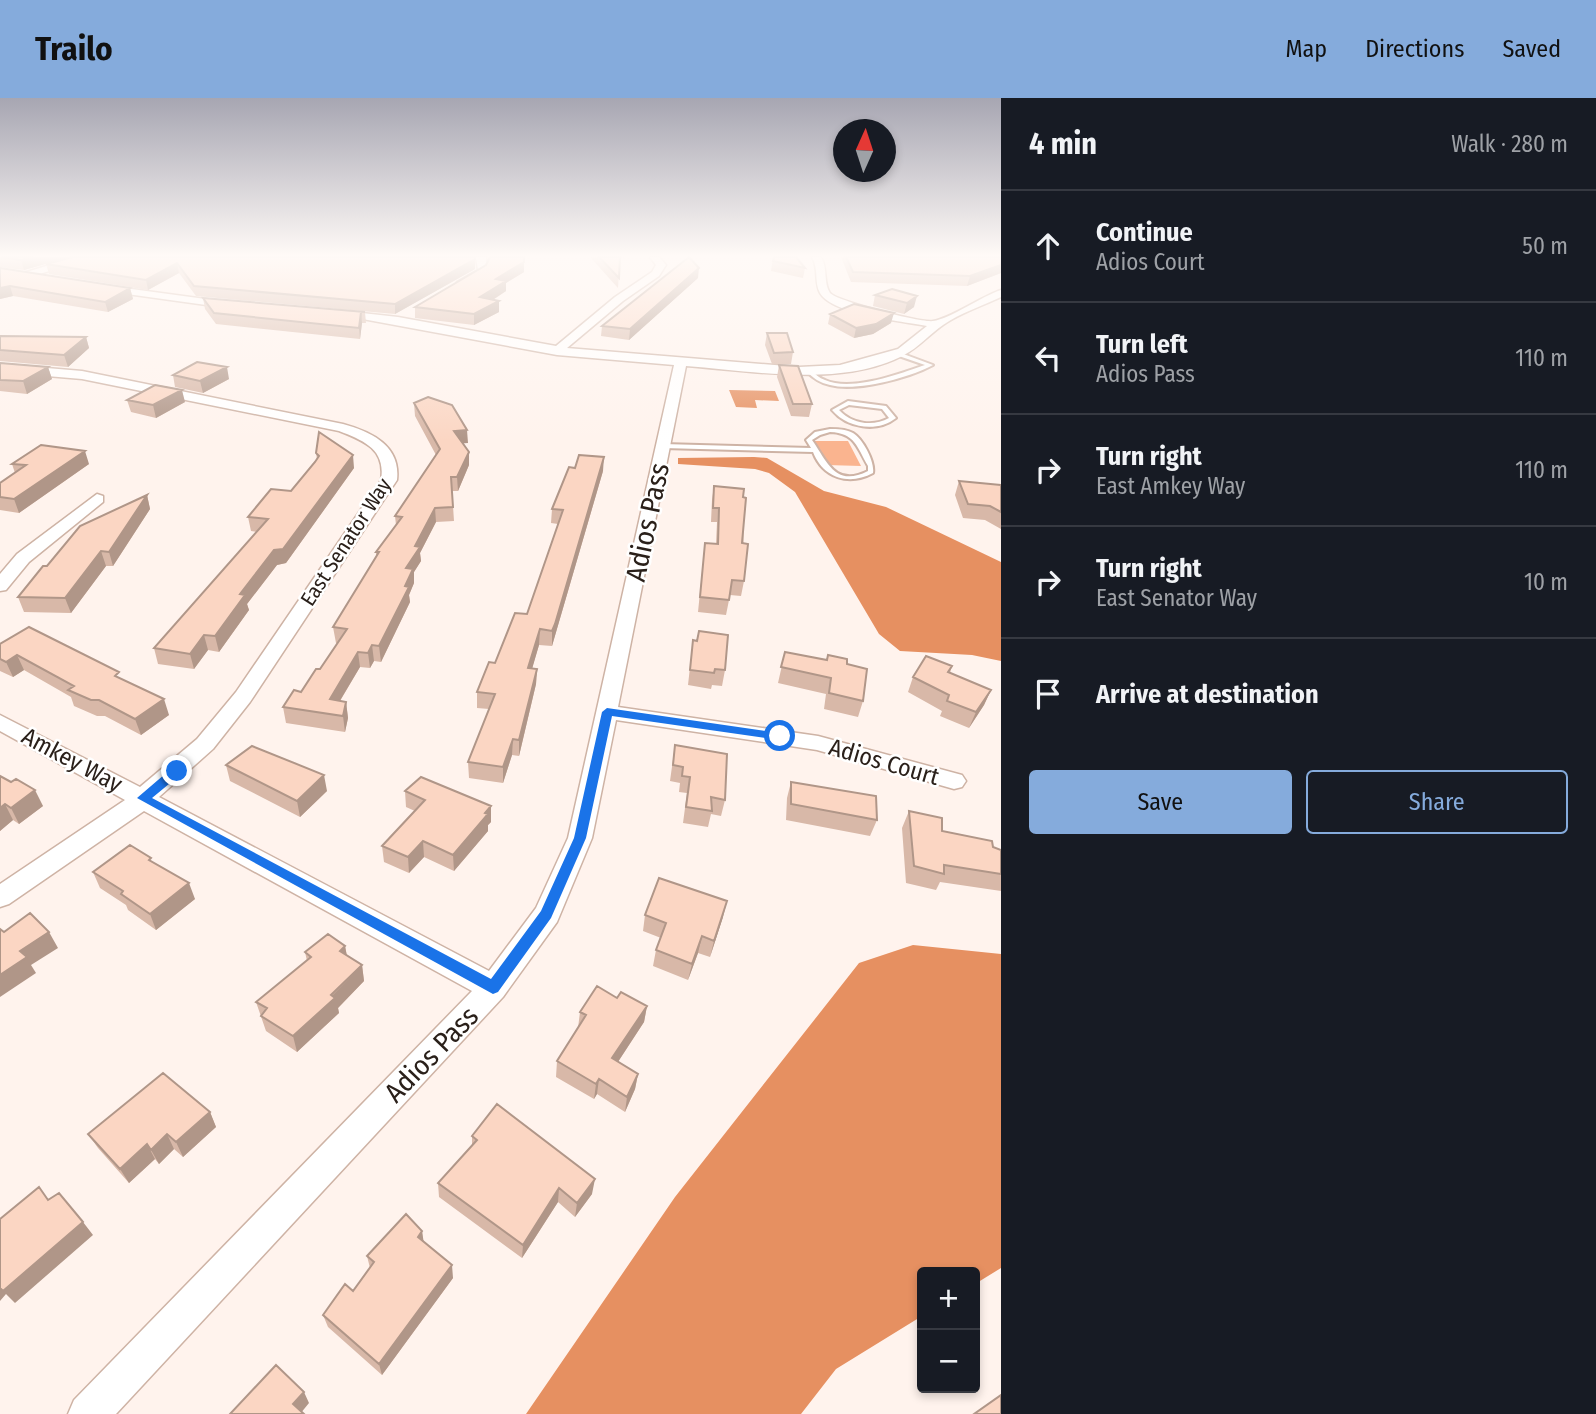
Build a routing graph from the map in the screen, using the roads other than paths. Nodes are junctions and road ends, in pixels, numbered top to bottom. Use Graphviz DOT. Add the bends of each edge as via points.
graph roads {
  1 [pos="382,318"];
  2 [pos="401,318"];
  3 [pos="595,318"];
  4 [pos="906,318"];
  5 [pos="949,318"];
  6 [pos="398,320"];
  7 [pos="936,325"];
  8 [pos="556,351"];
  9 [pos="898,354"];
  10 [pos="680,364"];
  11 [pos="0,368"];
  12 [pos="809,371"];
  13 [pos="841,385"];
  14 [pos="857,402"];
  15 [pos="663,446"];
  16 [pos="816,450"];
  17 [pos="97,499"];
  18 [pos="0,586"];
  19 [pos="607,712"];
  20 [pos="0,722"];
  21 [pos="954,781"];
  22 [pos="143,798"];
  23 [pos="0,897"];
  24 [pos="493,988"];
  25 [pos="88,1414"];
  1 -- 6 [label="street"];
  2 -- 6 [label="street"];
  3 -- 8 [label="street"];
  4 -- 7 [label="street"];
  5 -- 7 [label="street"];
  6 -- 8 [label="street"];
  7 -- 9 [label="street"];
  8 -- 10 [label="street"];
  9 -- 12 [label="street" via="863,365"];
  9 -- 13 [label="lane" via="930,365"];
  10 -- 12 [label="street"];
  10 -- 15 [label="street, Adios Pass"];
  11 -- 22 [label="street, East Senator Way" via="82,375 343,428 377,443 391,459 389,480 243,697 205,744"];
  12 -- 13 [label="lane" via="823,382"];
  13 -- 14 [label="lane"];
  14 -- 14 [label="lane" via="836,407 836,414 867,424 893,418 884,408"];
  15 -- 16 [label="lane"];
  15 -- 19 [label="street, Adios Pass"];
  16 -- 16 [label="lane" via="828,472 849,477 871,472 854,437 845,433 812,435 809,439"];
  17 -- 18 [label="street" via="46,538"];
  19 -- 21 [label="street, Adios Court" via="818,743"];
  19 -- 24 [label="street, Adios Pass" via="580,838 547,914"];
  20 -- 22 [label="street, Amkey Way"];
  22 -- 23 [label="street, East Senator Way"];
  22 -- 24 [label="street, Amkey Way"];
  24 -- 25 [label="street, Adios Pass"];
}
